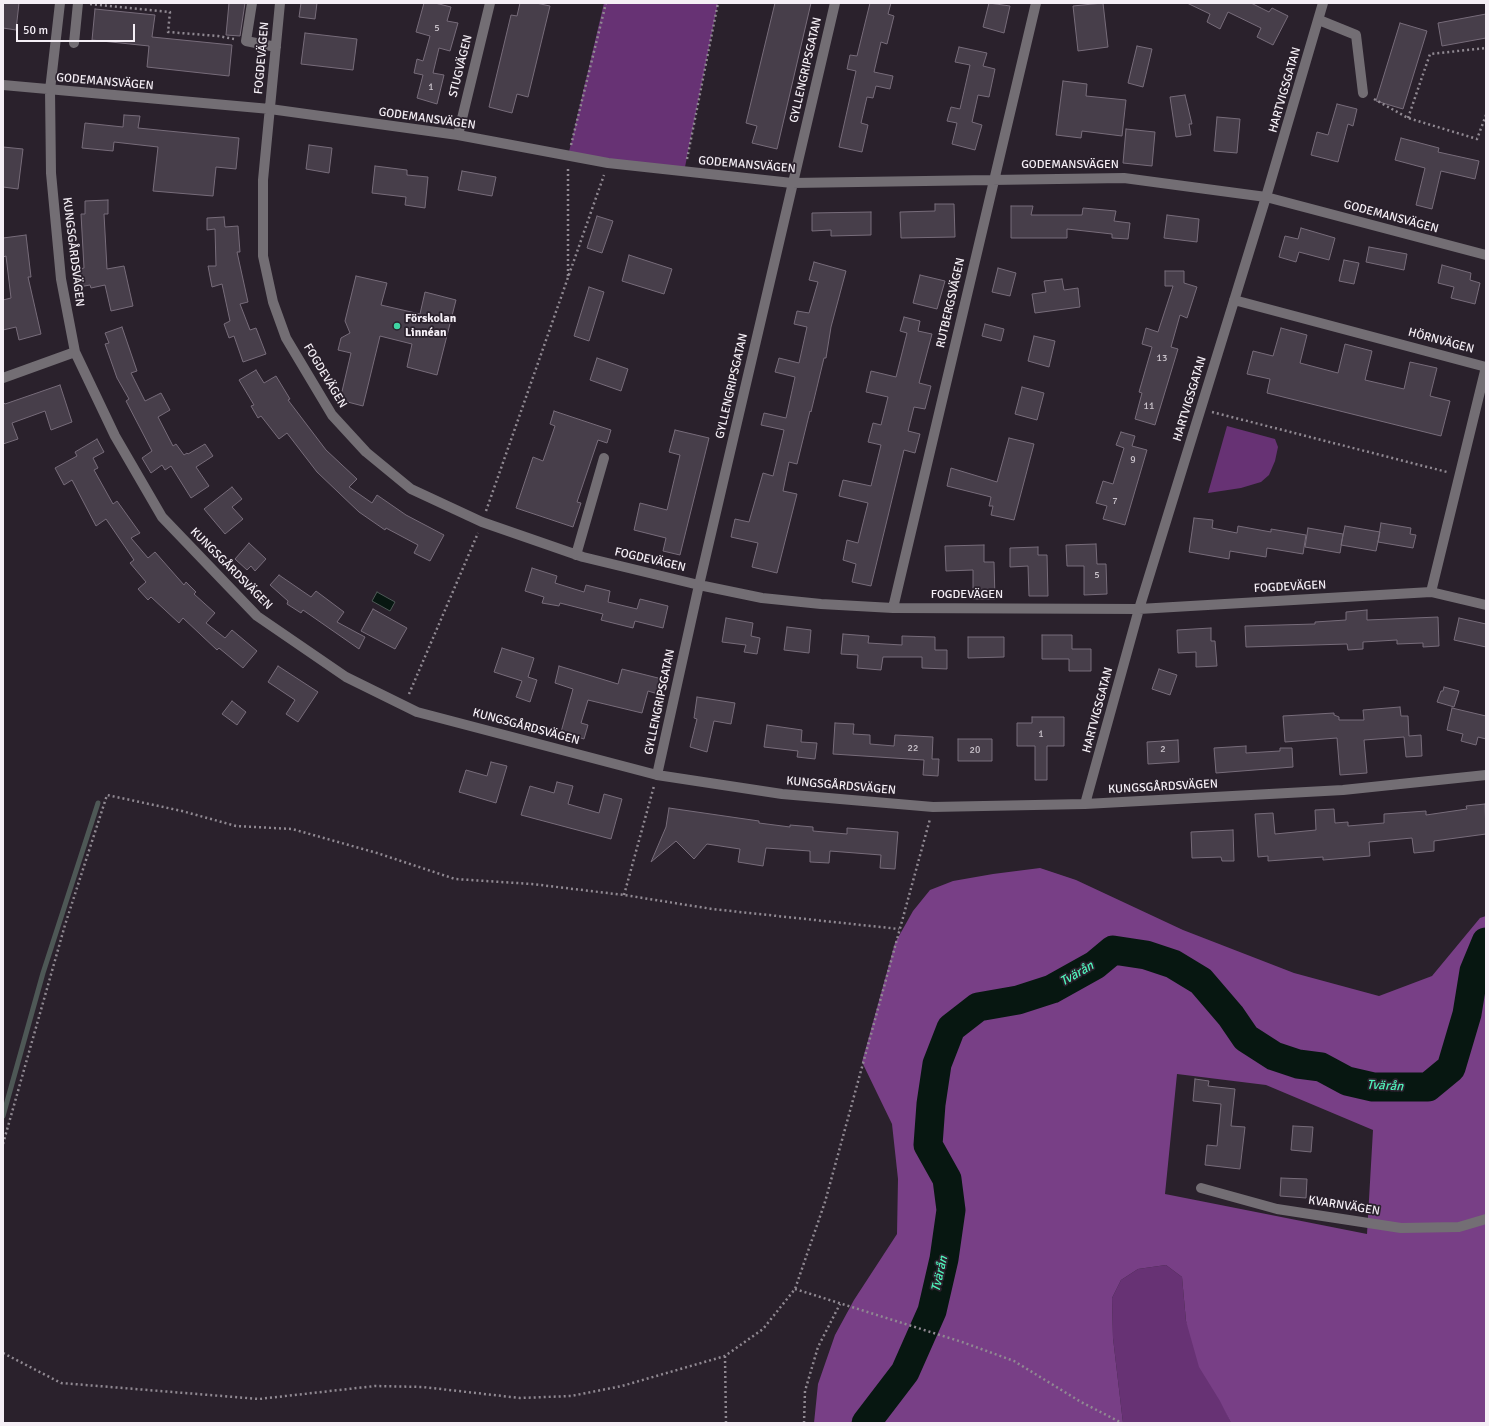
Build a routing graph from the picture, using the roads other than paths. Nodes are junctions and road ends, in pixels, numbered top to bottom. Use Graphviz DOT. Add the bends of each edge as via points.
graph roads {
  1 [pos="60,3"];
  2 [pos="77,3"];
  3 [pos="252,3"];
  4 [pos="280,3"];
  5 [pos="490,3"];
  6 [pos="835,3"];
  7 [pos="1036,3"];
  8 [pos="1324,3"];
  9 [pos="1318,20"];
  10 [pos="74,43"];
  11 [pos="276,47"];
  12 [pos="3,86"];
  13 [pos="50,90"];
  14 [pos="1363,93"];
  15 [pos="270,109"];
  16 [pos="458,135"];
  17 [pos="994,179"];
  18 [pos="792,183"];
  19 [pos="1266,197"];
  20 [pos="1486,255"];
  21 [pos="1234,300"];
  22 [pos="75,352"];
  23 [pos="3,378"];
  24 [pos="604,458"];
  25 [pos="576,555"];
  26 [pos="699,585"];
  27 [pos="1431,592"];
  28 [pos="1486,605"];
  29 [pos="893,608"];
  30 [pos="1139,609"];
  31 [pos="1486,775"];
  32 [pos="658,776"];
  33 [pos="1085,804"];
  34 [pos="1201,1188"];
  35 [pos="1486,1219"];
  1 -- 13 [label="street, KUNGSGÅRDSVÄGEN"];
  2 -- 10 [label="street"];
  3 -- 11 [label="street" via="246,42"];
  4 -- 11 [label="street, FOGDEVÄGEN"];
  5 -- 16 [label="street, STUGVÄGEN"];
  6 -- 18 [label="street, GYLLENGRIPSGATAN"];
  7 -- 17 [label="street, RUTBERGSVÄGEN"];
  8 -- 9 [label="street, HARTVIGSGATAN"];
  9 -- 14 [label="street" via="1356,35"];
  9 -- 19 [label="street, HARTVIGSGATAN"];
  11 -- 15 [label="street, FOGDEVÄGEN"];
  12 -- 13 [label="street, GODEMANSVÄGEN"];
  13 -- 15 [label="street, GODEMANSVÄGEN"];
  13 -- 22 [label="street, KUNGSGÅRDSVÄGEN" via="50,173 61,279"];
  15 -- 16 [label="street, GODEMANSVÄGEN"];
  15 -- 25 [label="street, FOGDEVÄGEN" via="263,180 263,256 273,302 286,338 332,415 366,452 411,489 482,522"];
  16 -- 18 [label="street, GODEMANSVÄGEN" via="608,163"];
  17 -- 18 [label="street, GODEMANSVÄGEN"];
  17 -- 19 [label="street, GODEMANSVÄGEN" via="1124,178"];
  17 -- 29 [label="street, RUTBERGSVÄGEN"];
  18 -- 26 [label="street, GYLLENGRIPSGATAN"];
  19 -- 20 [label="street, GODEMANSVÄGEN"];
  19 -- 21 [label="street, HARTVIGSGATAN"];
  21 -- 27 [label="street, HÖRNVÄGEN" via="1486,367"];
  21 -- 30 [label="street, HARTVIGSGATAN"];
  22 -- 23 [label="street"];
  22 -- 32 [label="street, KUNGSGÅRDSVÄGEN" via="115,436 162,517 257,616 346,677 417,712"];
  24 -- 25 [label="street"];
  25 -- 26 [label="street, FOGDEVÄGEN"];
  26 -- 29 [label="street, FOGDEVÄGEN" via="769,599"];
  26 -- 32 [label="street, GYLLENGRIPSGATAN"];
  27 -- 28 [label="street, FOGDEVÄGEN"];
  27 -- 30 [label="street, FOGDEVÄGEN"];
  29 -- 30 [label="street, FOGDEVÄGEN"];
  30 -- 33 [label="street, HARTVIGSGATAN"];
  31 -- 33 [label="street, KUNGSGÅRDSVÄGEN" via="1343,790"];
  32 -- 33 [label="street, KUNGSGÅRDSVÄGEN" via="782,794 933,807"];
  34 -- 35 [label="street, KVARNVÄGEN" via="1277,1209 1401,1228 1459,1227"];
}
